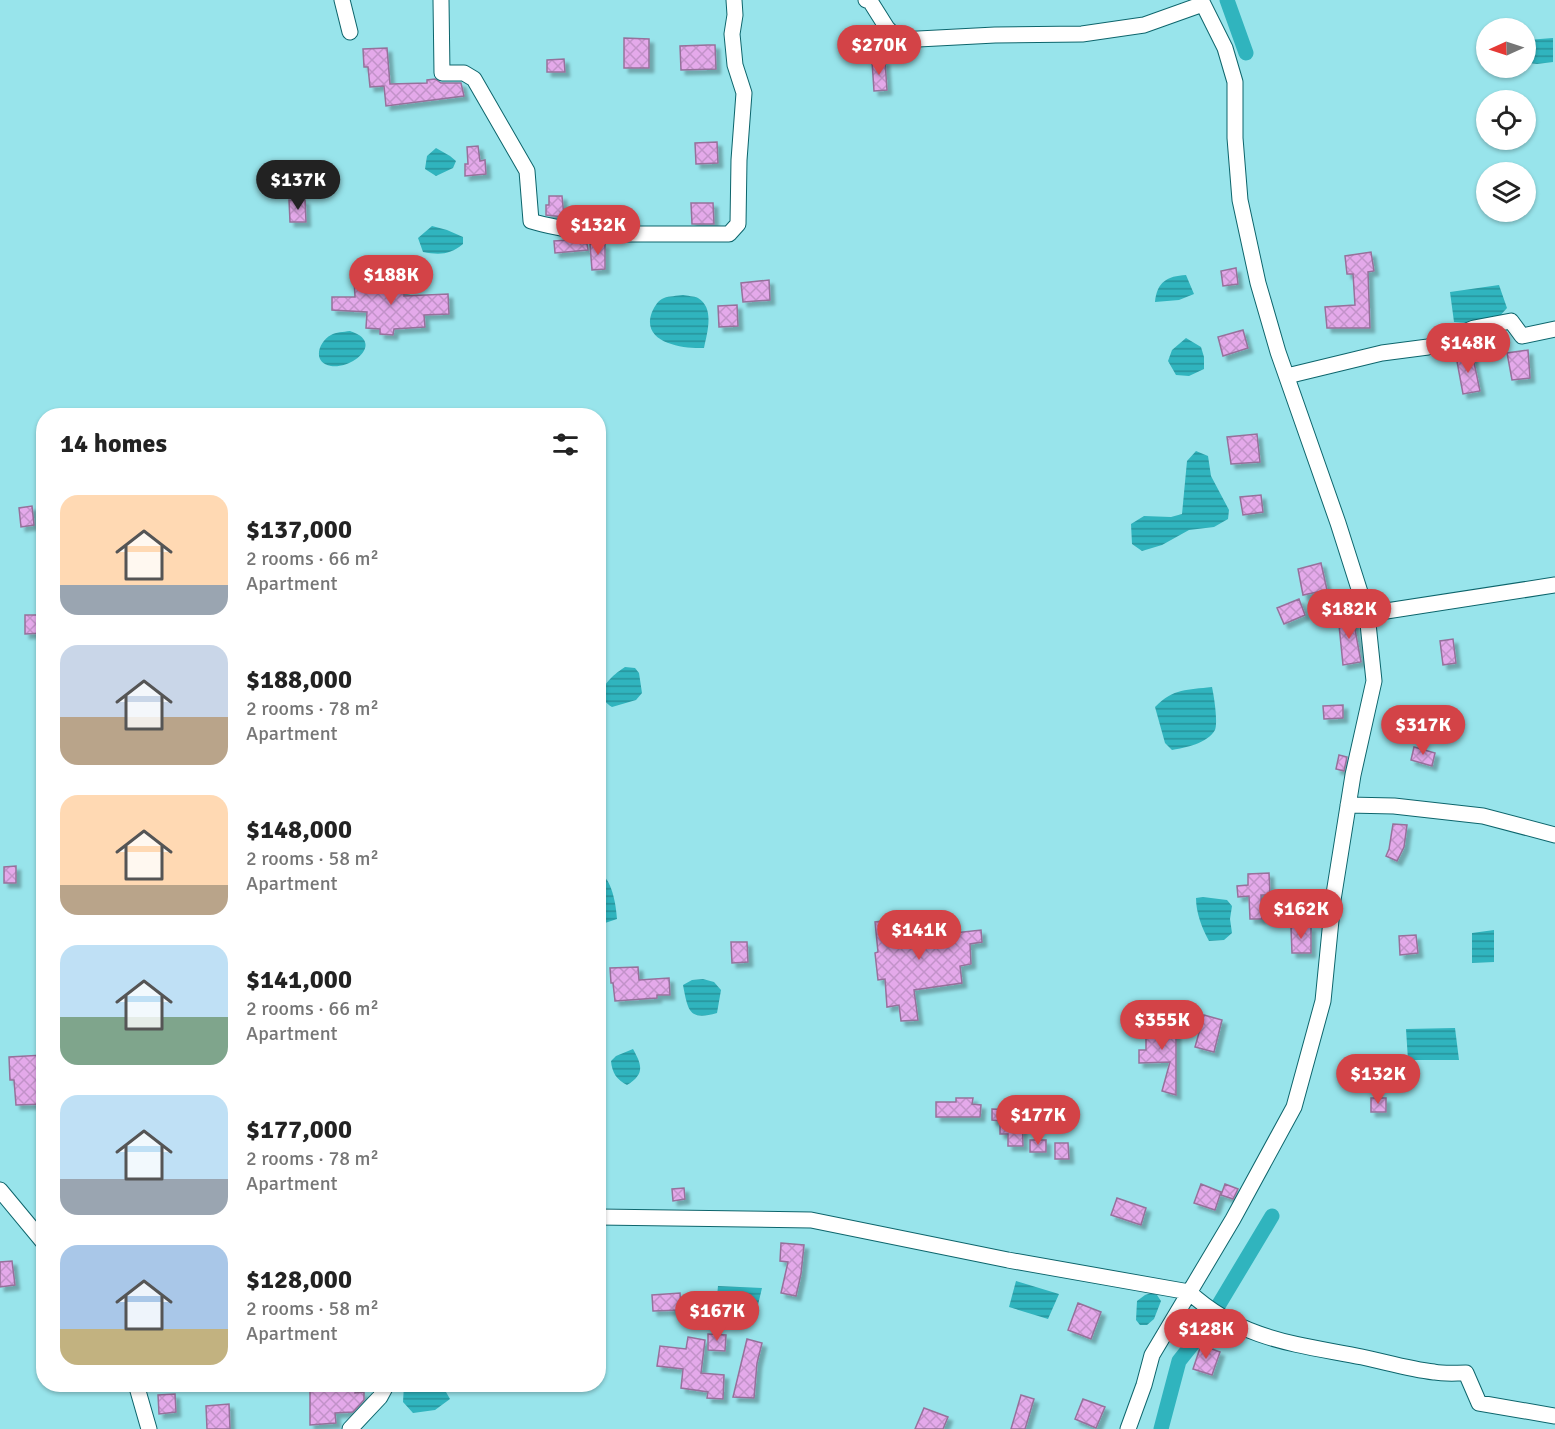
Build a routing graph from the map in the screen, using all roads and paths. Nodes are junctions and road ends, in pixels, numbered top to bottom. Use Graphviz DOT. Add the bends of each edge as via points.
graph roads {
  1 [pos="342,0"];
  2 [pos="441,0"];
  3 [pos="734,0"];
  4 [pos="866,0"];
  5 [pos="1202,2"];
  6 [pos="350,32"];
  7 [pos="1555,328"];
  8 [pos="1287,376"];
  9 [pos="1555,585"];
  10 [pos="1367,614"];
  11 [pos="1352,804"];
  12 [pos="1555,835"];
  13 [pos="0,1190"];
  14 [pos="606,1217"];
  15 [pos="36,1233"];
  16 [pos="1189,1292"];
  17 [pos="138,1392"];
  18 [pos="383,1392"];
  19 [pos="1555,1416"];
  20 [pos="149,1429"];
  21 [pos="350,1429"];
  22 [pos="1128,1429"];
  1 -- 6 [label="street"];
  2 -- 3 [label="street" via="442,73 464,73 474,79 527,171 531,221 585,234 729,234 738,224 744,93 735,65"];
  4 -- 5 [label="street" via="899,40 1082,34 1144,25"];
  5 -- 8 [label="street" via="1225,48 1235,82 1234,138 1240,200 1258,283"];
  7 -- 8 [label="street" via="1522,336 1511,321 1474,328 1428,347 1382,353"];
  8 -- 10 [label="street"];
  9 -- 10 [label="street"];
  10 -- 11 [label="street" via="1374,681"];
  11 -- 12 [label="street" via="1483,816"];
  11 -- 16 [label="street" via="1333,900 1323,1001 1294,1107"];
  13 -- 15 [label="street"];
  14 -- 16 [label="street" via="811,1220"];
  16 -- 19 [label="street" via="1207,1309 1265,1338 1435,1372 1466,1373 1479,1403"];
  16 -- 22 [label="street" via="1152,1355"];
  17 -- 20 [label="street"];
  18 -- 21 [label="street"];
}
